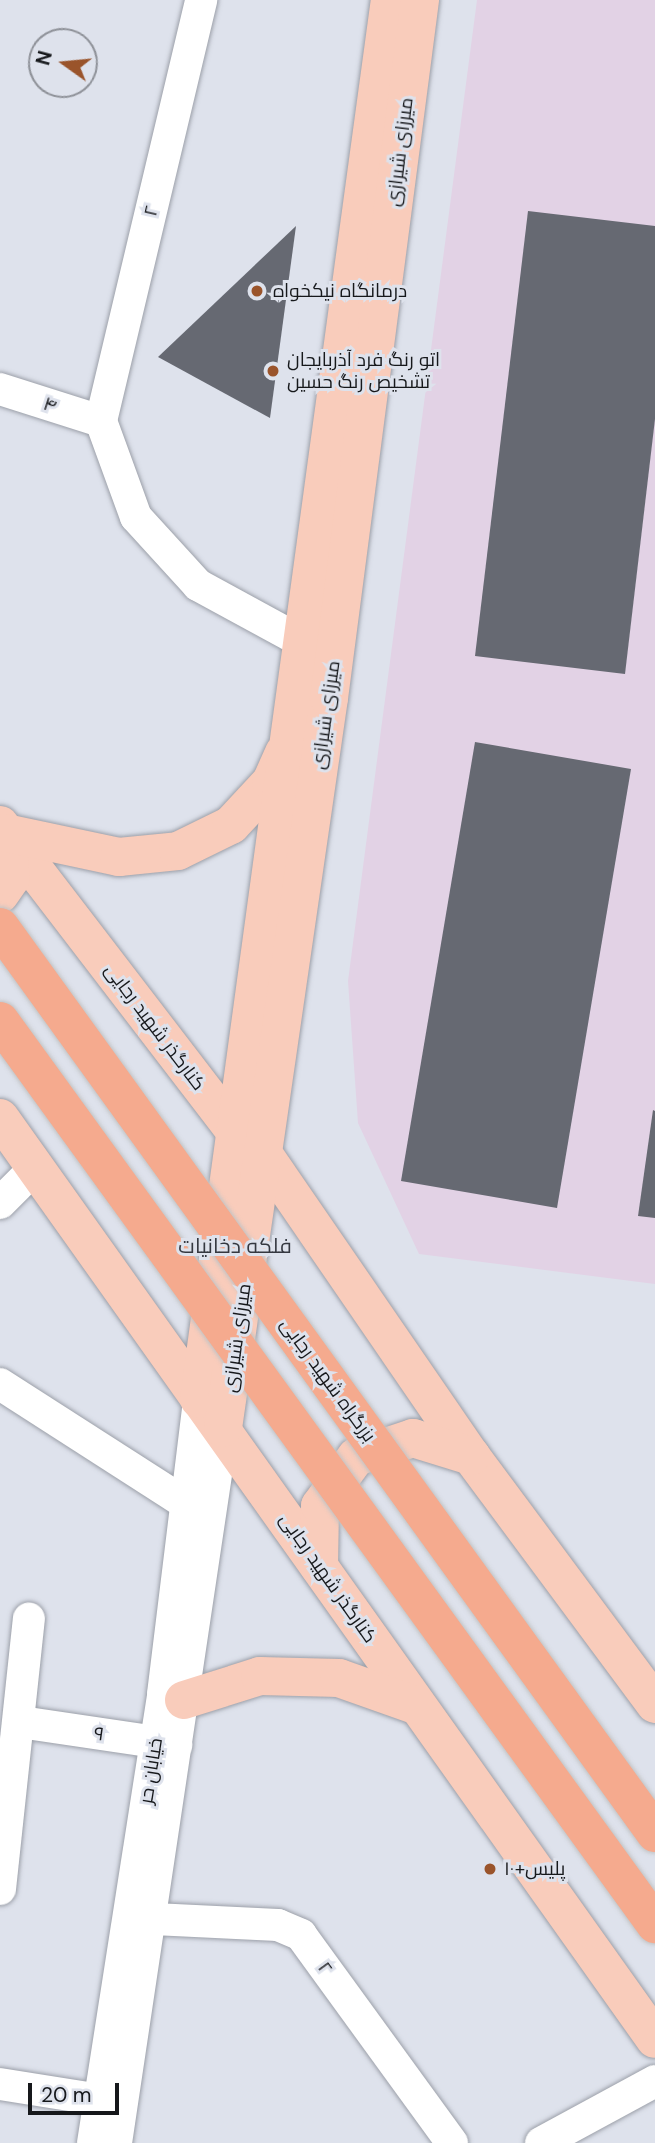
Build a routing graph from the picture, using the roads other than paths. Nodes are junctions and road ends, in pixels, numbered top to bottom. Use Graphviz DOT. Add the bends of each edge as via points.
graph roads {
  1 [pos="201,0"];
  2 [pos="390,0"];
  3 [pos="420,0"];
  4 [pos="0,389"];
  5 [pos="101,421"];
  6 [pos="306,644"];
  7 [pos="295,728"];
  8 [pos="3,829"];
  9 [pos="0,894"];
  10 [pos="0,927"];
  11 [pos="0,1021"];
  12 [pos="0,1118"];
  13 [pos="251,1146"];
  14 [pos="36,1167"];
  15 [pos="0,1203"];
  16 [pos="0,1384"];
  17 [pos="199,1399"];
  18 [pos="223,1428"];
  19 [pos="471,1456"];
  20 [pos="184,1501"];
  21 [pos="210,1520"];
  22 [pos="319,1566"];
  23 [pos="29,1619"];
  24 [pos="184,1700"];
  25 [pos="655,1704"];
  26 [pos="415,1705"];
  27 [pos="20,1722"];
  28 [pos="166,1743"];
  29 [pos="655,1833"];
  30 [pos="0,1889"];
  31 [pos="140,1918"];
  32 [pos="655,1924"];
  33 [pos="655,2039"];
  34 [pos="655,2081"];
  35 [pos="0,2084"];
  36 [pos="111,2102"];
  37 [pos="93,2143"];
  38 [pos="116,2143"];
  39 [pos="452,2143"];
  40 [pos="541,2143"];
  1 -- 5 [label="street, ۲"];
  2 -- 6 [label="main road, میرزای شیرازی"];
  3 -- 13 [label="main road, میرزای شیرازی"];
  4 -- 5 [label="street, ۴"];
  5 -- 6 [label="street" via="136,517 198,585"];
  6 -- 7 [label="main road, میرزای شیرازی"];
  7 -- 8 [label="main road" via="271,782 231,825 178,851 119,857"];
  7 -- 13 [label="main road, میرزای شیرازی"];
  8 -- 9 [label="main road" via="11,878"];
  8 -- 13 [label="main road, کنارگذر شهید رجایی"];
  10 -- 29 [label="highway, بزرگراه شهید رجایی, bridge"];
  11 -- 32 [label="highway, bridge"];
  12 -- 14 [label="main road, کنارگذر شهید رجایی"];
  13 -- 17 [label="main road, میرزای شیرازی"];
  13 -- 18 [label="main road, میرزای شیرازی"];
  13 -- 19 [label="main road, کنارگذر شهید رجایی"];
  14 -- 15 [label="street"];
  14 -- 17 [label="main road, کنارگذر شهید رجایی"];
  16 -- 20 [label="street"];
  17 -- 18 [label="main road, کنارگذر شهید رجایی"];
  17 -- 20 [label="street, خیابان حر"];
  18 -- 21 [label="street, خیابان حر"];
  18 -- 22 [label="main road, کنارگذر شهید رجایی"];
  19 -- 22 [label="main road" via="413,1438 356,1457 320,1506"];
  19 -- 25 [label="main road, کنارگذر شهید رجایی"];
  20 -- 21 [label="street"];
  20 -- 28 [label="street, خیابان حر"];
  21 -- 24 [label="street, خیابان حر"];
  22 -- 26 [label="main road, کنارگذر شهید رجایی"];
  23 -- 27 [label="street"];
  24 -- 26 [label="main road" via="273,1676 339,1678"];
  24 -- 28 [label="street, خیابان حر"];
  26 -- 33 [label="main road, کنارگذر شهید رجایی"];
  27 -- 28 [label="street, ۹"];
  27 -- 30 [label="street"];
  28 -- 31 [label="street, خیابان حر"];
  31 -- 36 [label="street, خیابان حر"];
  31 -- 39 [label="street, ۲" via="278,1925 301,1935"];
  34 -- 40 [label="street"];
  35 -- 36 [label="street"];
  36 -- 37 [label="street, خیابان حر"];
  36 -- 38 [label="street, خیابان حر"];
}
